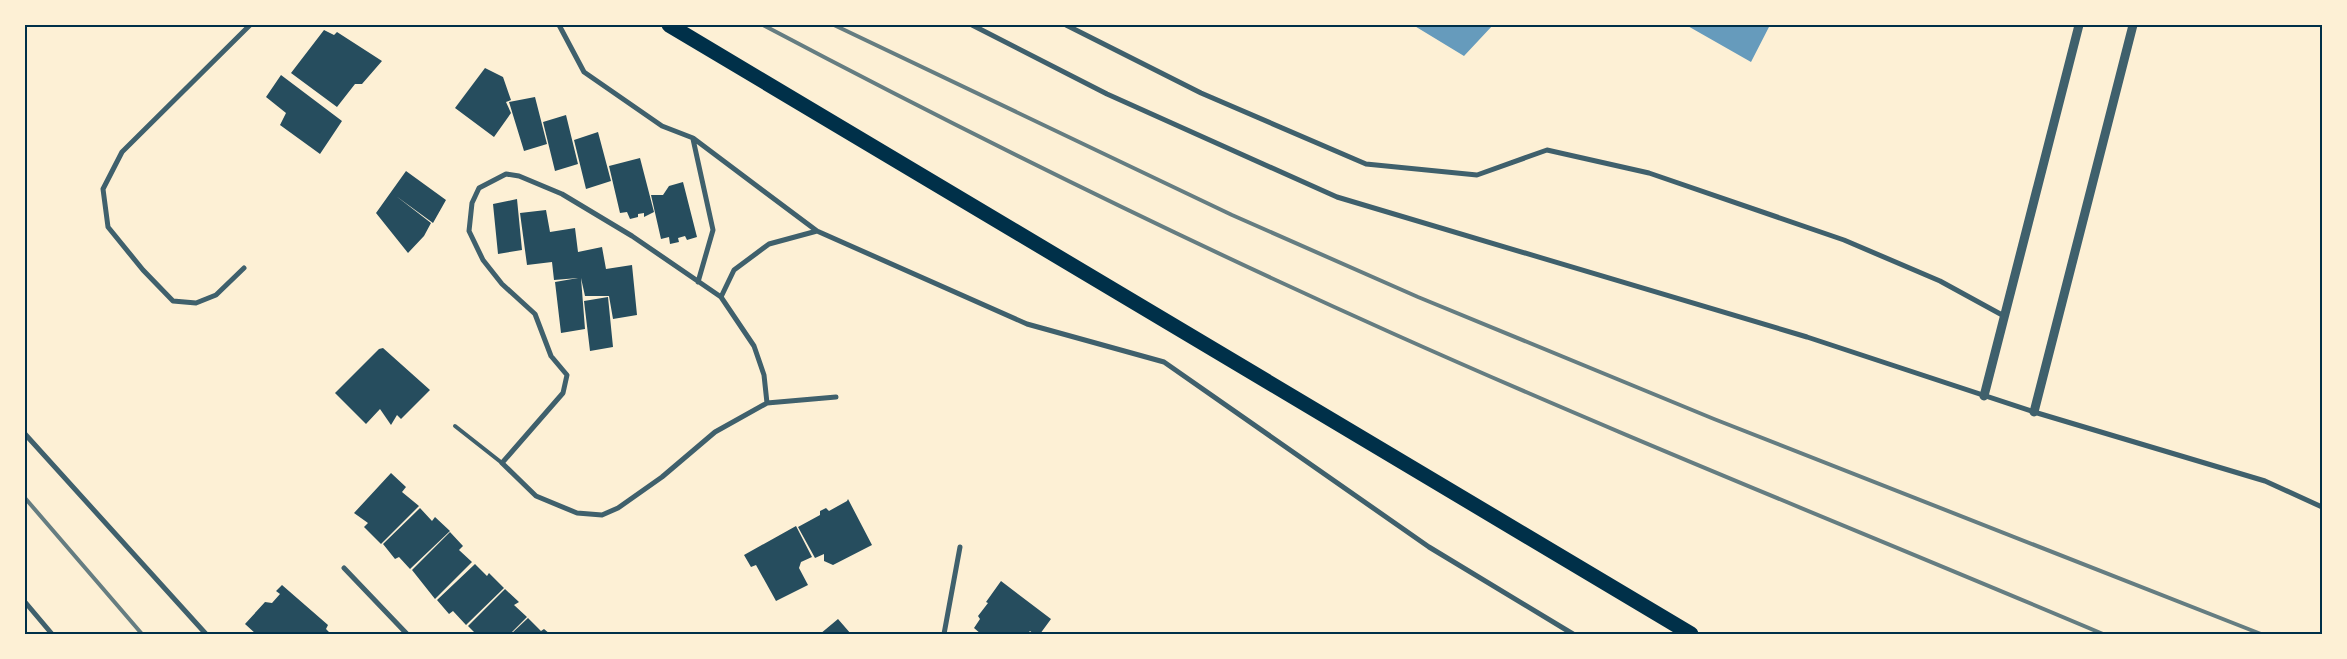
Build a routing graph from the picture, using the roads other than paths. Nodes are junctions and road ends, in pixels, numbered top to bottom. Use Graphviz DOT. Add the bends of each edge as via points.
graph roads {
  1 [pos="250,25"];
  2 [pos="559,25"];
  3 [pos="669,25"];
  4 [pos="972,25"];
  5 [pos="1066,25"];
  6 [pos="2079,25"];
  7 [pos="2133,25"];
  8 [pos="693,138"];
  9 [pos="817,231"];
  10 [pos="244,268"];
  11 [pos="698,282"];
  12 [pos="721,297"];
  13 [pos="2004,316"];
  14 [pos="1984,396"];
  15 [pos="836,397"];
  16 [pos="766,403"];
  17 [pos="2034,412"];
  18 [pos="455,426"];
  19 [pos="25,434"];
  20 [pos="502,462"];
  21 [pos="2322,508"];
  22 [pos="960,547"];
  23 [pos="344,568"];
  24 [pos="25,602"];
  25 [pos="52,634"];
  26 [pos="206,634"];
  27 [pos="407,634"];
  28 [pos="944,634"];
  29 [pos="1573,634"];
  30 [pos="1691,634"];
  1 -- 10 [label="street" via="122,152 103,188 108,226 173,301 196,303 216,294"];
  2 -- 8 [label="street" via="584,72 662,126"];
  3 -- 30 [label="highway"];
  4 -- 14 [label="street" via="1107,94 1337,197 1798,334"];
  5 -- 13 [label="street" via="1201,93 1366,164 1477,175 1547,150 1649,173 1844,240 1940,281"];
  6 -- 13 [label="street"];
  7 -- 17 [label="street"];
  8 -- 9 [label="street"];
  8 -- 11 [label="street" via="713,230"];
  9 -- 12 [label="street" via="769,244 734,270"];
  9 -- 29 [label="street" via="1026,324 1164,362 1429,547"];
  11 -- 12 [label="street"];
  11 -- 20 [label="street" via="632,236 562,194 506,174 479,188 472,203 469,231 483,260 502,284 535,314 552,356 568,375 563,392"];
  12 -- 16 [label="street" via="754,346 764,375"];
  13 -- 14 [label="street"];
  14 -- 17 [label="street"];
  15 -- 16 [label="street"];
  16 -- 20 [label="street" via="715,432 662,477 618,508 602,515 576,513 536,496"];
  17 -- 21 [label="street" via="2265,481"];
  18 -- 20 [label="lane"];
  19 -- 26 [label="street"];
  22 -- 28 [label="street"];
  23 -- 27 [label="street"];
  24 -- 25 [label="street"];
}
